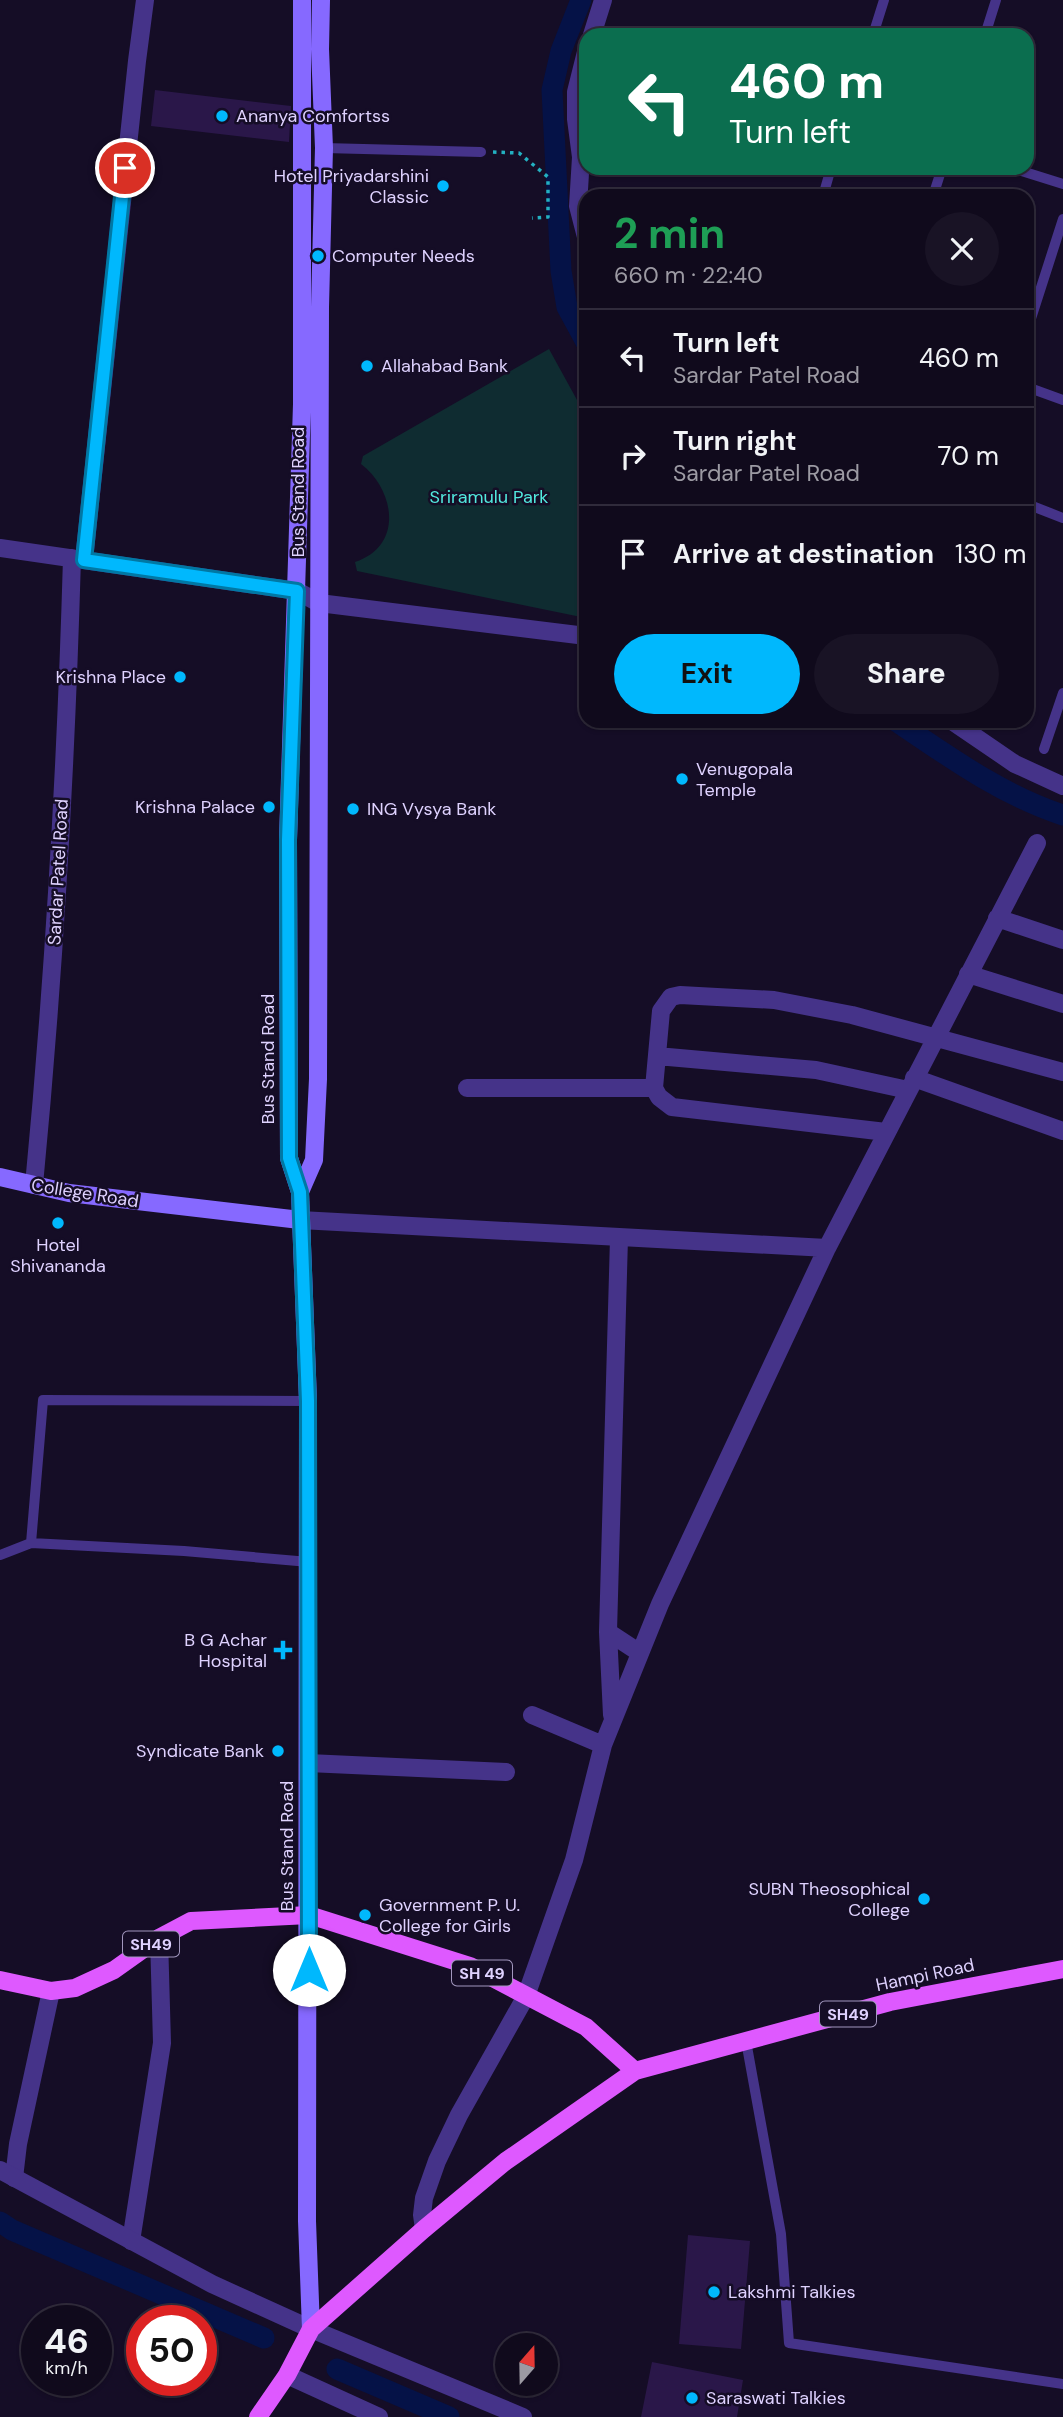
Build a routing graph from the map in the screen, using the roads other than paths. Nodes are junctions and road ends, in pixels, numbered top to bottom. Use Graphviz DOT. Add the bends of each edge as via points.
graph roads {
  1 [pos="145,0"];
  2 [pos="302,0"];
  3 [pos="321,0"];
  4 [pos="603,0"];
  5 [pos="884,0"];
  6 [pos="996,0"];
  7 [pos="594,28"];
  8 [pos="875,28"];
  9 [pos="987,28"];
  10 [pos="579,80"];
  11 [pos="579,142"];
  12 [pos="324,148"];
  13 [pos="481,152"];
  14 [pos="1034,175"];
  15 [pos="1063,184"];
  16 [pos="579,190"];
  17 [pos="579,210"];
  18 [pos="1063,219"];
  19 [pos="1034,309"];
  20 [pos="1034,390"];
  21 [pos="1063,400"];
  22 [pos="1034,507"];
  23 [pos="1063,518"];
  24 [pos="0,548"];
  25 [pos="78,559"];
  26 [pos="297,591"];
  27 [pos="319,603"];
  28 [pos="579,635"];
  29 [pos="1063,693"];
  30 [pos="961,728"];
  31 [pos="1044,748"];
  32 [pos="1063,786"];
  33 [pos="1037,843"];
  34 [pos="997,918"];
  35 [pos="1063,940"];
  36 [pos="968,974"];
  37 [pos="1063,1004"];
  38 [pos="935,1037"];
  39 [pos="657,1056"];
  40 [pos="1063,1072"];
  41 [pos="911,1084"];
  42 [pos="467,1088"];
  43 [pos="654,1088"];
  44 [pos="1063,1131"];
  45 [pos="886,1132"];
  46 [pos="0,1177"];
  47 [pos="34,1185"];
  48 [pos="300,1192"];
  49 [pos="300,1220"];
  50 [pos="618,1238"];
  51 [pos="827,1248"];
  52 [pos="308,1401"];
  53 [pos="30,1543"];
  54 [pos="0,1555"];
  55 [pos="309,1562"];
  56 [pos="608,1632"];
  57 [pos="640,1653"];
  58 [pos="532,1715"];
  59 [pos="612,1722"];
  60 [pos="603,1745"];
  61 [pos="308,1763"];
  62 [pos="506,1772"];
  63 [pos="309,1914"];
  64 [pos="159,1938"];
  65 [pos="1063,1969"];
  66 [pos="0,1980"];
  67 [pos="51,1991"];
  68 [pos="526,1996"];
  69 [pos="746,2041"];
  70 [pos="635,2071"];
  71 [pos="7,2174"];
  72 [pos="424,2229"];
  73 [pos="131,2241"];
  74 [pos="311,2329"];
  75 [pos="287,2375"];
  76 [pos="1063,2384"];
  77 [pos="258,2417"];
  78 [pos="379,2417"];
  79 [pos="523,2417"];
  1 -- 25 [label="street, Sardar Patel Road"];
  2 -- 26 [label="main road, Bus Stand Road"];
  3 -- 12 [label="main road, Bus Stand Road"];
  4 -- 7 [label="street"];
  5 -- 8 [label="lane"];
  6 -- 9 [label="lane"];
  10 -- 11 [label="street"];
  12 -- 13 [label="lane"];
  12 -- 27 [label="main road, Bus Stand Road"];
  14 -- 15 [label="lane"];
  16 -- 17 [label="street"];
  18 -- 19 [label="lane"];
  20 -- 21 [label="lane"];
  22 -- 23 [label="lane"];
  24 -- 25 [label="street"];
  25 -- 26 [label="street"];
  25 -- 47 [label="street, Sardar Patel Road" via="49,1029"];
  26 -- 27 [label="street"];
  26 -- 48 [label="main road, Bus Stand Road" via="288,840 289,1158"];
  27 -- 28 [label="street"];
  27 -- 48 [label="main road, Bus Stand Road" via="318,1079 314,1160"];
  29 -- 31 [label="lane"];
  30 -- 32 [label="street" via="1015,764"];
  33 -- 34 [label="street"];
  34 -- 35 [label="street"];
  34 -- 36 [label="street"];
  36 -- 37 [label="street"];
  36 -- 38 [label="street"];
  38 -- 39 [label="street" via="774,1000 680,995 671,997 662,1011"];
  38 -- 40 [label="street"];
  38 -- 41 [label="street"];
  39 -- 41 [label="street" via="816,1070"];
  39 -- 43 [label="street"];
  41 -- 44 [label="street"];
  41 -- 45 [label="street"];
  42 -- 43 [label="street"];
  43 -- 45 [label="street" via="672,1107 688,1111"];
  45 -- 51 [label="street"];
  46 -- 47 [label="main road, College Road"];
  47 -- 49 [label="main road, College Road"];
  48 -- 49 [label="main road, Bus Stand Road"];
  49 -- 50 [label="street"];
  49 -- 52 [label="main road, Bus Stand Road"];
  50 -- 51 [label="street"];
  50 -- 56 [label="street"];
  51 -- 57 [label="street"];
  52 -- 53 [label="lane" via="43,1400"];
  52 -- 55 [label="main road, Bus Stand Road"];
  53 -- 54 [label="lane"];
  53 -- 55 [label="lane"];
  55 -- 61 [label="main road, Bus Stand Road"];
  56 -- 57 [label="street"];
  56 -- 59 [label="street"];
  57 -- 59 [label="street"];
  58 -- 60 [label="street"];
  59 -- 60 [label="street"];
  60 -- 68 [label="street" via="574,1860"];
  61 -- 62 [label="street"];
  61 -- 63 [label="main road, Bus Stand Road"];
  63 -- 64 [label="main road, SH49" via="191,1921"];
  63 -- 68 [label="main road, SH 49" via="470,1966"];
  63 -- 74 [label="main road, Bus Stand Road"];
  64 -- 67 [label="main road, SH49" via="114,1970 75,1988"];
  64 -- 73 [label="street" via="162,2043"];
  65 -- 69 [label="main road, Hampi Road / SH49" via="890,2003"];
  66 -- 67 [label="main road, SH49"];
  67 -- 71 [label="street" via="18,2144"];
  68 -- 70 [label="main road, SH 49" via="586,2027"];
  68 -- 72 [label="street" via="437,2161 424,2198"];
  69 -- 70 [label="main road, Hampi Road / SH49"];
  69 -- 76 [label="lane" via="781,2234 789,2343"];
  70 -- 72 [label="main road, Hampi Road" via="506,2161"];
  71 -- 73 [label="street"];
  72 -- 74 [label="main road, Hampi Road"];
  73 -- 74 [label="street"];
  74 -- 75 [label="main road"];
  74 -- 79 [label="street"];
  75 -- 77 [label="main road"];
  75 -- 78 [label="street"];
}
